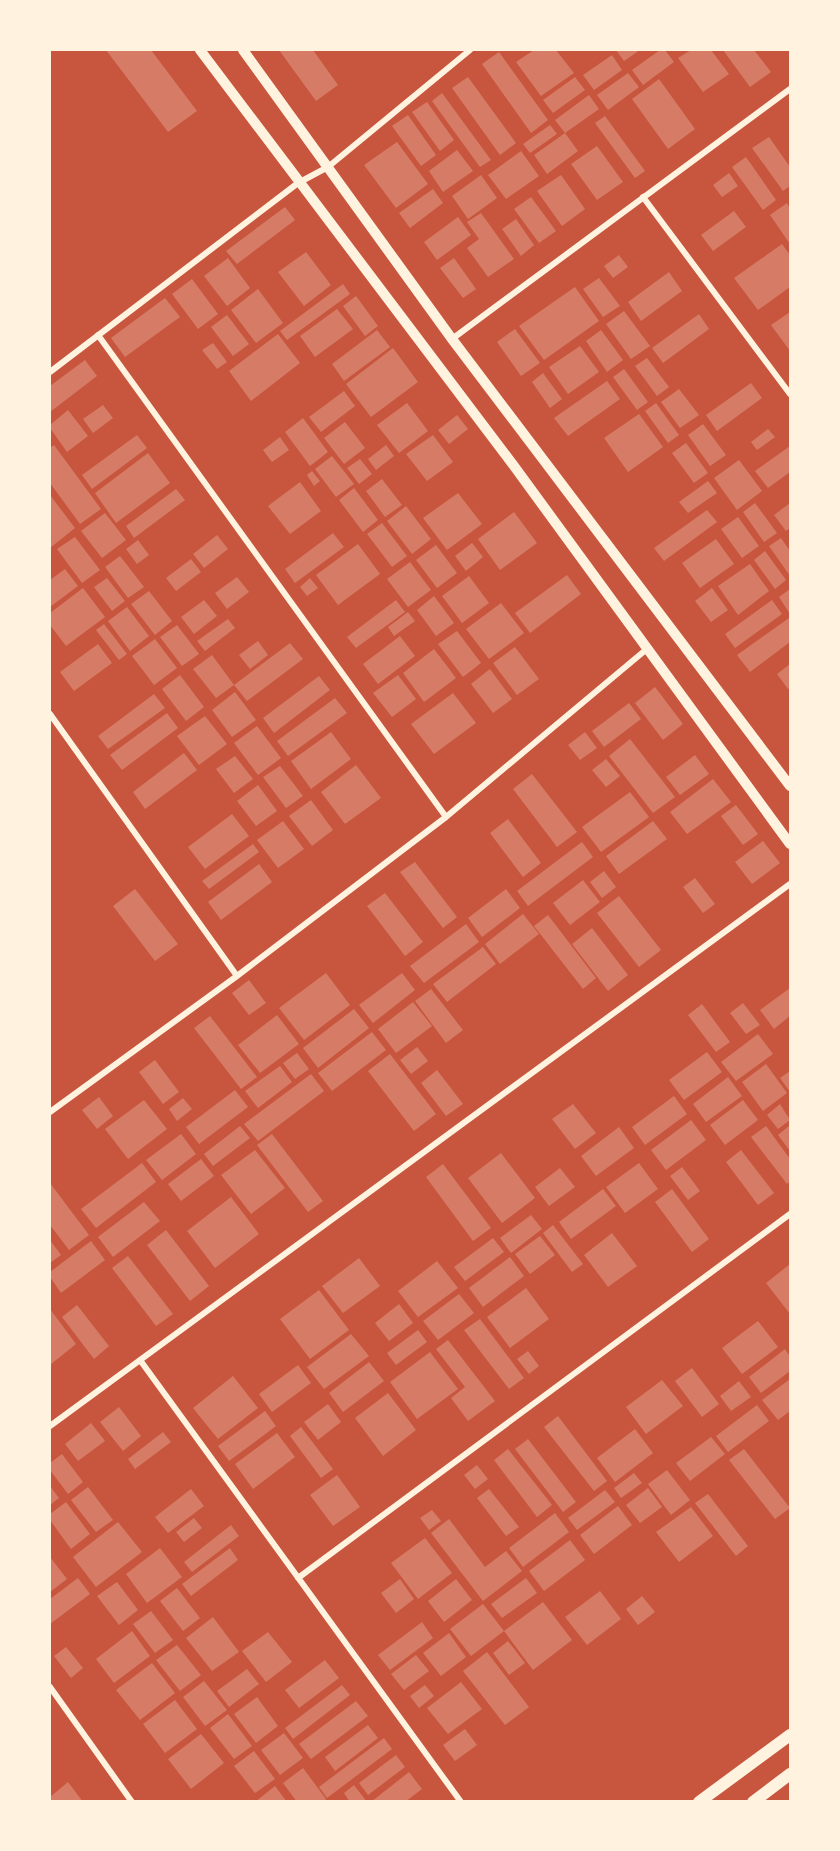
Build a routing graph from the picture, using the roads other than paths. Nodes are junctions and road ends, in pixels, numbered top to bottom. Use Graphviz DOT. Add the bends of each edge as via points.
graph roads {
  1 [pos="200,50"];
  2 [pos="243,50"];
  3 [pos="470,50"];
  4 [pos="790,89"];
  5 [pos="328,167"];
  6 [pos="298,183"];
  7 [pos="643,197"];
  8 [pos="98,335"];
  9 [pos="452,339"];
  10 [pos="50,372"];
  11 [pos="790,394"];
  12 [pos="648,648"];
  13 [pos="50,714"];
  14 [pos="790,786"];
  15 [pos="446,817"];
  16 [pos="790,844"];
  17 [pos="790,884"];
  18 [pos="237,976"];
  19 [pos="50,1112"];
  20 [pos="790,1214"];
  21 [pos="140,1360"];
  22 [pos="50,1426"];
  23 [pos="298,1578"];
  24 [pos="50,1687"];
  25 [pos="790,1735"];
  26 [pos="790,1774"];
  27 [pos="132,1802"];
  28 [pos="461,1802"];
  29 [pos="699,1802"];
  30 [pos="753,1802"];
  1 -- 6 [label="street"];
  2 -- 5 [label="street"];
  3 -- 5 [label="street"];
  4 -- 7 [label="street"];
  5 -- 6 [label="street"];
  5 -- 9 [label="street"];
  6 -- 8 [label="street"];
  6 -- 12 [label="street"];
  7 -- 9 [label="street"];
  7 -- 11 [label="street"];
  8 -- 10 [label="street"];
  8 -- 15 [label="street"];
  9 -- 14 [label="street"];
  12 -- 15 [label="street"];
  12 -- 16 [label="street"];
  13 -- 18 [label="street"];
  15 -- 18 [label="street"];
  17 -- 21 [label="street"];
  18 -- 19 [label="street"];
  20 -- 23 [label="street"];
  21 -- 22 [label="street"];
  21 -- 23 [label="street"];
  23 -- 28 [label="street"];
  24 -- 27 [label="street"];
  25 -- 29 [label="main road"];
  26 -- 30 [label="main road"];
}
